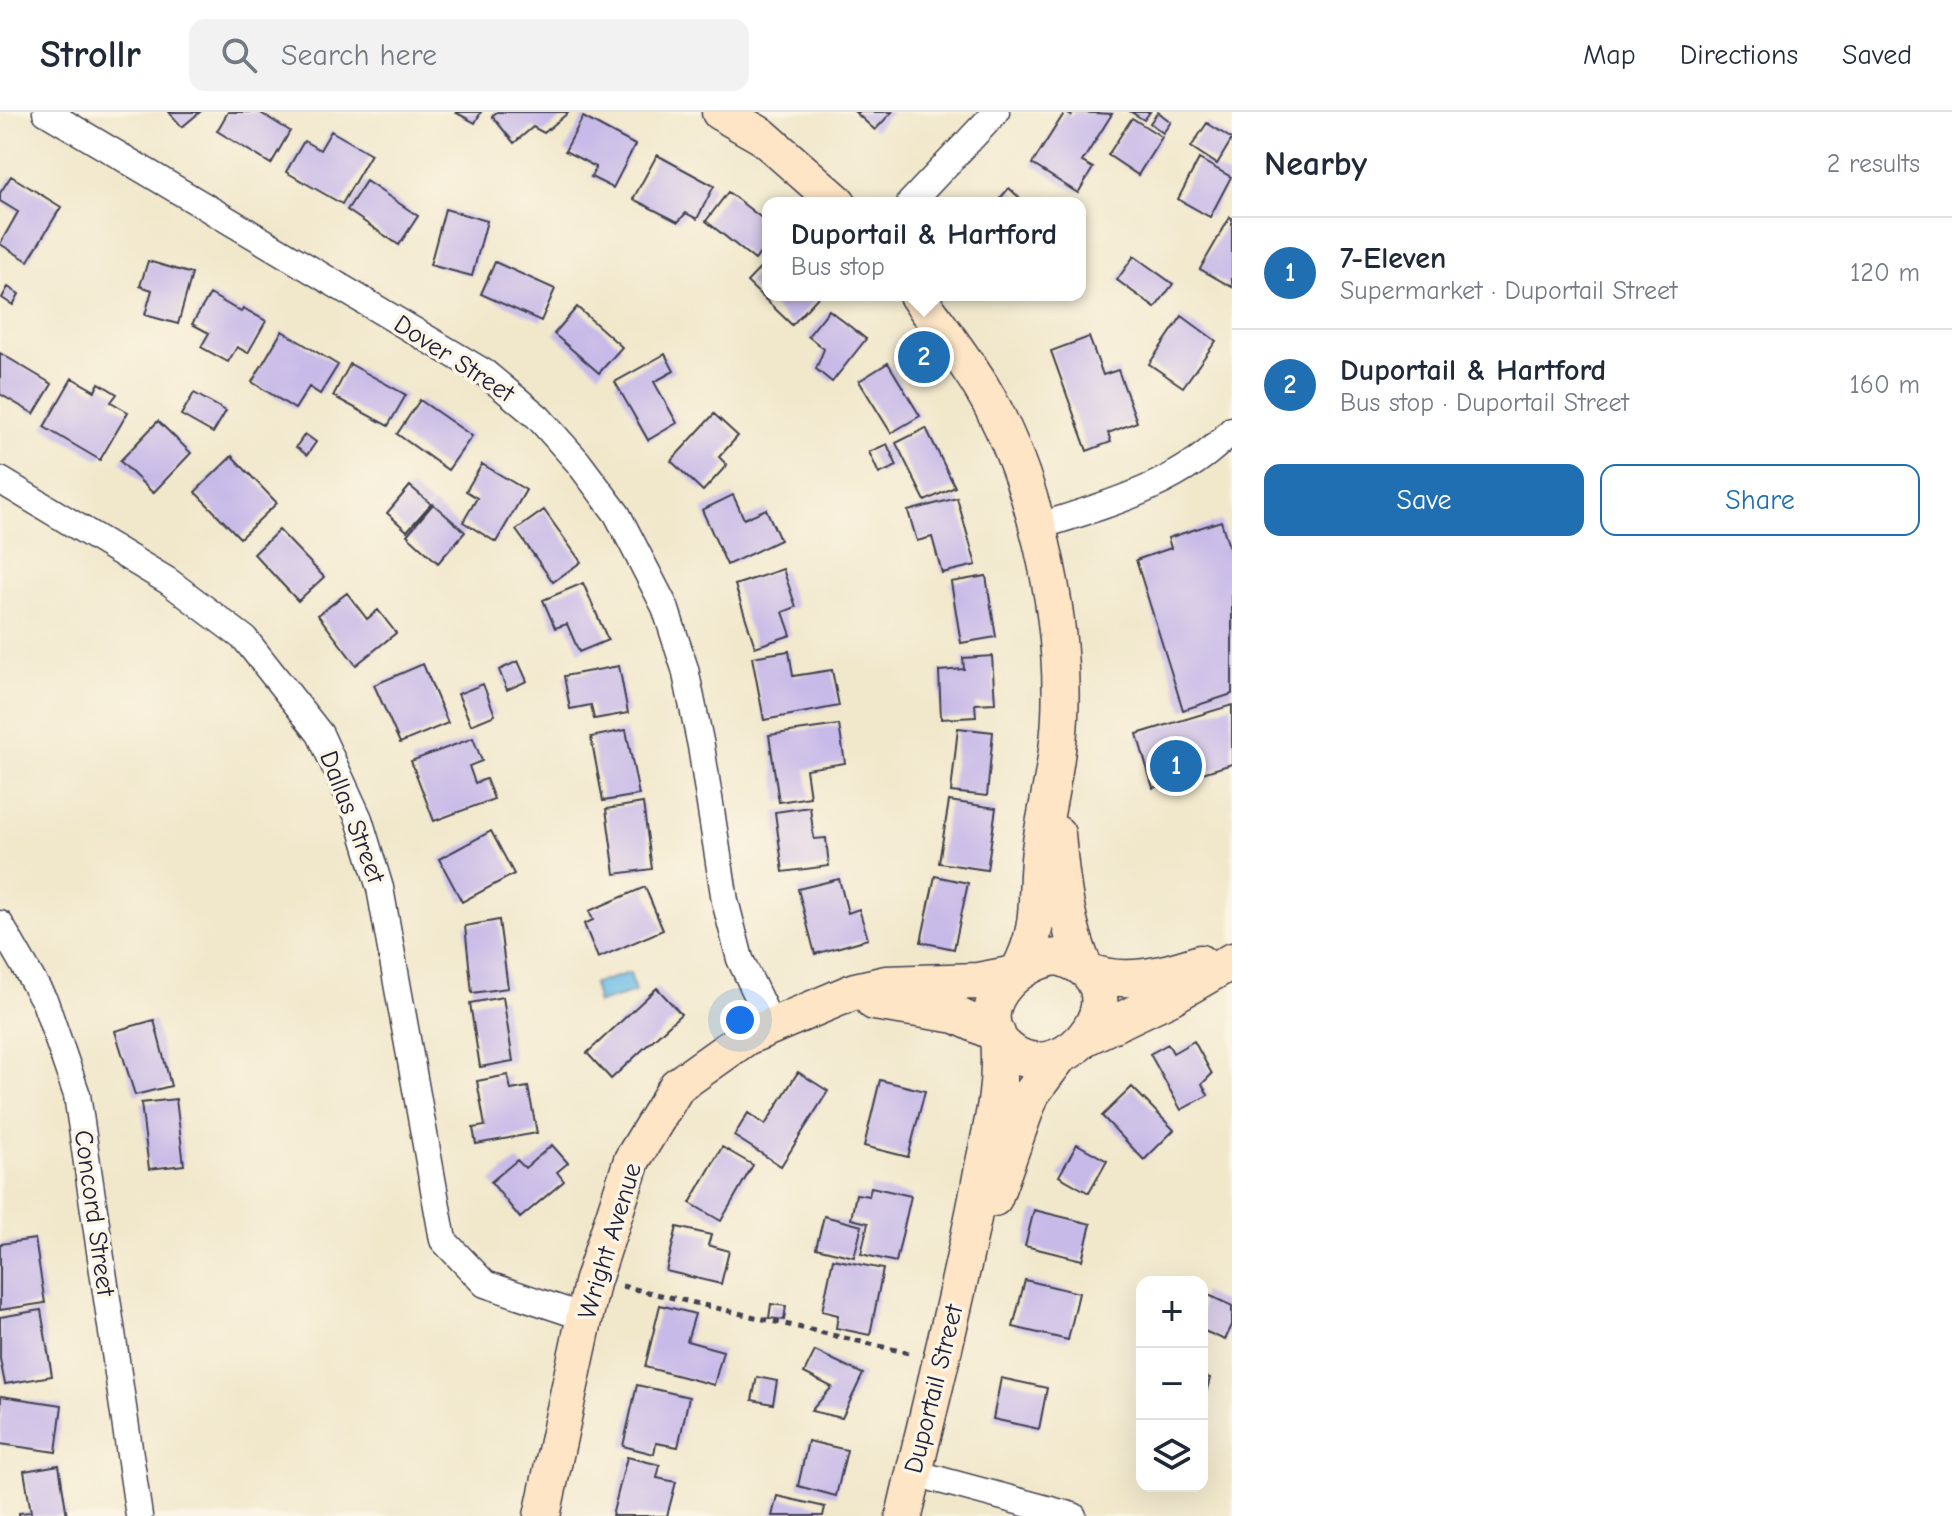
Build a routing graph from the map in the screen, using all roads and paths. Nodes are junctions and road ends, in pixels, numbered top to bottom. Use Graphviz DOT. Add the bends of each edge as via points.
graph roads {
  1 [pos="46,112"];
  2 [pos="720,112"];
  3 [pos="996,112"];
  4 [pos="831,197"];
  5 [pos="916,197"];
  6 [pos="921,301"];
  7 [pos="1232,430"];
  8 [pos="0,480"];
  9 [pos="1037,527"];
  10 [pos="1053,784"];
  11 [pos="0,924"];
  12 [pos="1232,953"];
  13 [pos="1232,961"];
  14 [pos="1086,970"];
  15 [pos="1016,973"];
  16 [pos="817,1006"];
  17 [pos="771,1024"];
  18 [pos="997,1036"];
  19 [pos="1072,1048"];
  20 [pos="965,1262"];
  21 [pos="618,1285"];
  22 [pos="584,1317"];
  23 [pos="909,1353"];
  24 [pos="914,1473"];
  25 [pos="139,1516"];
  26 [pos="542,1516"];
  27 [pos="904,1516"];
  28 [pos="1073,1516"];
  1 -- 17 [label="street, Dover Street" via="485,373 538,417 578,462 617,514 665,607 685,669 740,959"];
  2 -- 4 [label="main road" via="762,136"];
  3 -- 5 [label="street"];
  6 -- 9 [label="main road" via="980,386 1011,452"];
  7 -- 9 [label="street" via="1214,450 1158,485"];
  8 -- 22 [label="street, Dallas Street" via="168,581 245,639 320,734 359,819 380,888 443,1240 485,1284"];
  9 -- 10 [label="main road" via="1060,660"];
  10 -- 14 [label="main road" via="1066,911"];
  10 -- 15 [label="main road" via="1038,858 1037,921"];
  11 -- 25 [label="street, Concord Street" via="45,1002 77,1095"];
  12 -- 14 [label="main road" via="1147,977 1108,977"];
  13 -- 19 [label="main road"];
  14 -- 15 [label="main road" via="1058,957 1044,958"];
  14 -- 19 [label="main road" via="1100,997 1095,1026"];
  15 -- 16 [label="main road, Wright Avenue" via="978,981 886,984"];
  15 -- 18 [label="main road" via="993,1009"];
  16 -- 17 [label="main road, Wright Avenue"];
  16 -- 18 [label="main road, Wright Avenue" via="876,1002 921,1007 964,1017"];
  17 -- 22 [label="main road, Wright Avenue" via="677,1086 632,1160"];
  18 -- 19 [label="main road" via="1006,1048 1030,1061"];
  18 -- 20 [label="main road, Duportail Street" via="998,1101"];
  19 -- 20 [label="main road, Duportail Street" via="1040,1080 1026,1105 1005,1173"];
  20 -- 24 [label="main road, Duportail Street"];
  21 -- 23 [label="path"];
  22 -- 26 [label="main road, Wright Avenue"];
  24 -- 27 [label="main road, Duportail Street"];
  24 -- 28 [label="street"];
}
